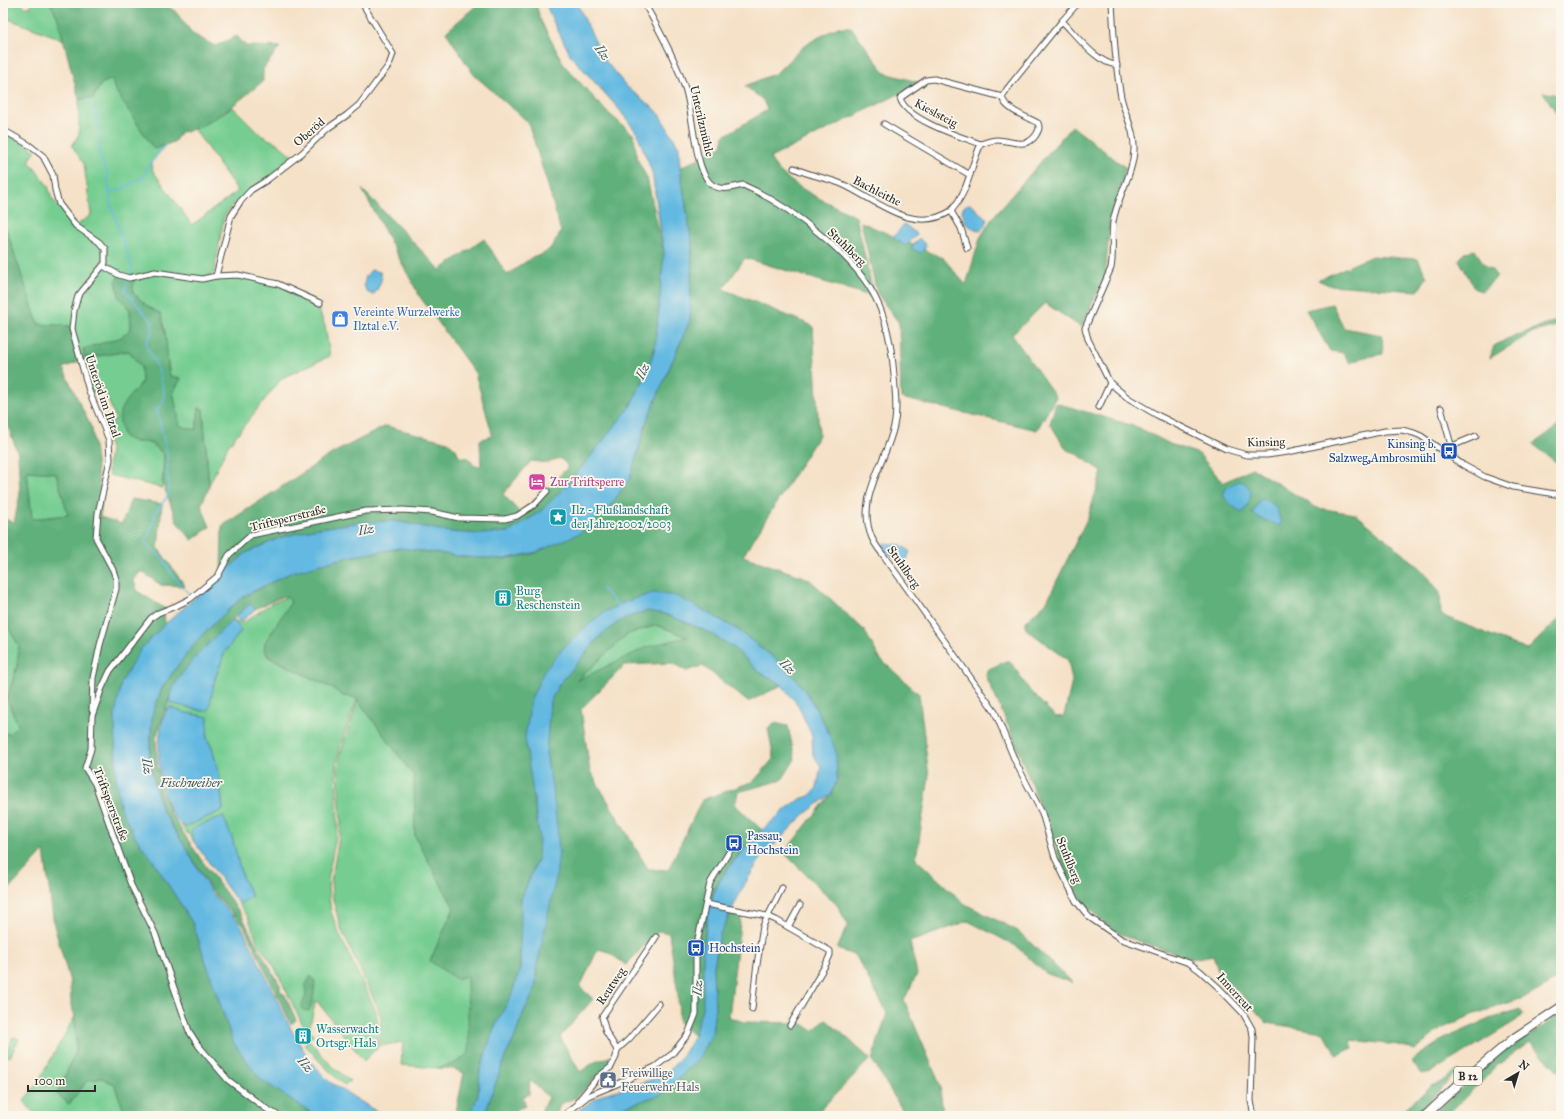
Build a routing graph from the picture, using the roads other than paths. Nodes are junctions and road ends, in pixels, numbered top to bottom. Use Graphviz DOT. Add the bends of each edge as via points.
graph roads {
  1 [pos="362,3"];
  2 [pos="644,3"];
  3 [pos="1078,3"];
  4 [pos="1112,3"];
  5 [pos="1062,21"];
  6 [pos="1117,65"];
  7 [pos="1002,97"];
  8 [pos="884,124"];
  9 [pos="3,130"];
  10 [pos="982,144"];
  11 [pos="794,168"];
  12 [pos="970,175"];
  13 [pos="706,179"];
  14 [pos="951,211"];
  15 [pos="967,248"];
  16 [pos="103,266"];
  17 [pos="216,276"];
  18 [pos="320,303"];
  19 [pos="1110,383"];
  20 [pos="1099,407"];
  21 [pos="1441,408"];
  22 [pos="1476,436"];
  23 [pos="1452,446"];
  24 [pos="1455,460"];
  25 [pos="547,491"];
  26 [pos="1561,495"];
  27 [pos="92,716"];
  28 [pos="734,844"];
  29 [pos="782,888"];
  30 [pos="708,905"];
  31 [pos="800,905"];
  32 [pos="767,916"];
  33 [pos="788,927"];
  34 [pos="656,937"];
  35 [pos="1188,963"];
  36 [pos="659,1004"];
  37 [pos="1561,1007"];
  38 [pos="752,1009"];
  39 [pos="790,1026"];
  40 [pos="617,1050"];
  41 [pos="575,1105"];
  42 [pos="279,1116"];
  43 [pos="563,1116"];
  44 [pos="1254,1116"];
  45 [pos="1425,1116"];
  1 -- 17 [label="street, Oberöd" via="393,54 389,66 359,105 245,196 231,216"];
  2 -- 13 [label="street, Unterilzmühle" via="685,88"];
  3 -- 5 [label="street"];
  4 -- 6 [label="street"];
  5 -- 6 [label="street" via="1098,59"];
  5 -- 7 [label="street"];
  6 -- 19 [label="street, Kinsing" via="1121,97 1134,138 1134,150 1131,168 1113,222 1111,268 1085,328"];
  7 -- 10 [label="street" via="1010,107 1038,123 1039,129 1028,142 998,140"];
  7 -- 10 [label="street, Kieslsteig" via="934,79 926,80 900,98 906,108 923,120"];
  8 -- 12 [label="street"];
  9 -- 16 [label="street" via="43,156 53,174 60,204 76,226 105,249 106,259"];
  10 -- 12 [label="street, Bachleithe"];
  11 -- 14 [label="street, Bachleithe" via="842,184 899,214 914,219 933,220"];
  12 -- 14 [label="street, Bachleithe" via="963,195"];
  13 -- 35 [label="street, Stuhlberg" via="724,189 743,185 793,213 841,252 862,276 876,298 885,320 892,356 896,415 887,449 869,494 867,517 872,538 995,712 1015,761 1042,813 1055,858 1076,901 1090,917 1121,939"];
  14 -- 15 [label="street" via="961,228"];
  16 -- 17 [label="street" via="129,278 155,272 202,279"];
  16 -- 27 [label="street, Unteröd im Ilztal" via="78,296 72,325 89,391 109,440 110,449 96,525 96,538 113,570 116,589 100,645 94,678"];
  17 -- 18 [label="street" via="238,275 278,284"];
  19 -- 20 [label="street"];
  19 -- 24 [label="street, Kinsing" via="1128,398 1158,416 1226,449 1247,454 1288,452 1385,431 1402,430 1421,436"];
  21 -- 23 [label="street"];
  22 -- 23 [label="street"];
  23 -- 24 [label="street"];
  24 -- 26 [label="street, Kinsing" via="1485,477 1513,487"];
  25 -- 27 [label="street, Triftsperrstraße" via="534,505 517,516 505,519 459,518 432,512 403,510 366,511 251,535 229,555 218,576 190,599 151,618 110,671"];
  27 -- 42 [label="street, Triftsperrstraße" via="91,749 85,768 95,784 131,885 155,934 189,1031 228,1080"];
  28 -- 30 [label="street" via="710,883"];
  29 -- 32 [label="street"];
  30 -- 32 [label="street"];
  30 -- 41 [label="street" via="695,956 696,1014 688,1034 672,1054 655,1067 597,1091"];
  31 -- 33 [label="street"];
  32 -- 33 [label="street"];
  32 -- 38 [label="street" via="760,939"];
  33 -- 39 [label="street" via="830,951 826,964"];
  34 -- 40 [label="street, Reutweg" via="602,1017 606,1032"];
  35 -- 44 [label="street, Innerreut" via="1208,976 1243,1013 1252,1029 1251,1101"];
  36 -- 40 [label="street"];
  37 -- 45 [label="main road, B 12" via="1514,1038"];
  40 -- 41 [label="street" via="610,1067 586,1090"];
  41 -- 43 [label="street"];
}
